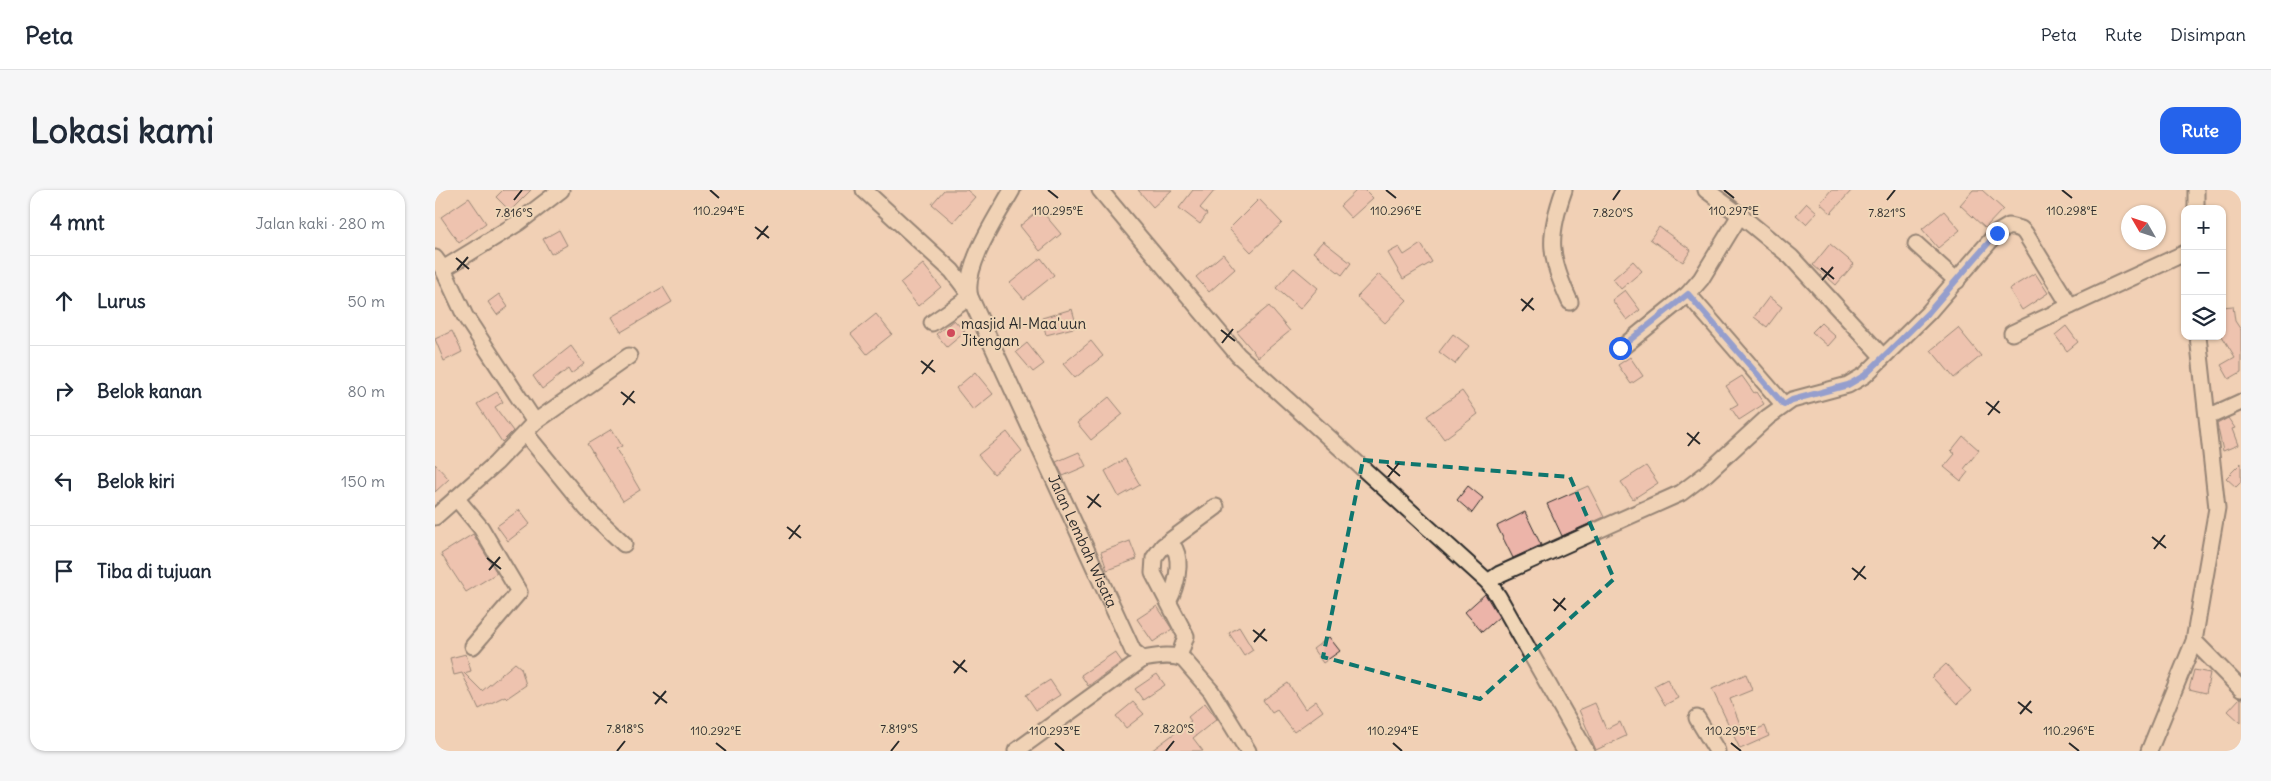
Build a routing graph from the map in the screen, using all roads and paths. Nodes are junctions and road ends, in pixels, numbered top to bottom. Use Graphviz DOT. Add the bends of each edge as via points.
graph roads {
  1 [pos="561,190"];
  2 [pos="864,190"];
  3 [pos="1012,190"];
  4 [pos="1100,190"];
  5 [pos="1564,190"];
  6 [pos="1706,190"];
  7 [pos="2196,190"];
  8 [pos="2196,205"];
  9 [pos="1740,214"];
  10 [pos="1916,244"];
  11 [pos="2181,255"];
  12 [pos="439,264"];
  13 [pos="952,271"];
  14 [pos="1957,281"];
  15 [pos="970,284"];
  16 [pos="1688,294"];
  17 [pos="1570,302"];
  18 [pos="2070,306"];
  19 [pos="932,323"];
  20 [pos="2013,332"];
  21 [pos="2198,340"];
  22 [pos="1620,348"];
  23 [pos="629,356"];
  24 [pos="1882,356"];
  25 [pos="2241,402"];
  26 [pos="1784,405"];
  27 [pos="2208,417"];
  28 [pos="530,428"];
  29 [pos="456,498"];
  30 [pos="1216,507"];
  31 [pos="437,510"];
  32 [pos="624,544"];
  33 [pos="1169,545"];
  34 [pos="1488,582"];
  35 [pos="1169,600"];
  36 [pos="2194,641"];
  37 [pos="473,646"];
  38 [pos="1179,657"];
  39 [pos="1143,659"];
  40 [pos="2241,689"];
  41 [pos="1697,718"];
  42 [pos="1016,751"];
  43 [pos="1248,751"];
  44 [pos="1586,751"];
  45 [pos="1717,751"];
  46 [pos="2149,751"];
  1 -- 12 [label="street" via="518,223"];
  2 -- 13 [label="street, Jalan Lembah Wisata"];
  3 -- 15 [label="street" via="988,233"];
  4 -- 34 [label="street" via="1238,355"];
  5 -- 17 [label="street" via="1555,214 1551,248"];
  6 -- 9 [label="street"];
  7 -- 8 [label="street"];
  9 -- 16 [label="street" via="1701,279"];
  9 -- 24 [label="street" via="1791,257"];
  10 -- 14 [label="street"];
  11 -- 18 [label="street"];
  12 -- 28 [label="street"];
  13 -- 15 [label="street, Jalan Lembah Wisata"];
  13 -- 15 [label="street"];
  14 -- 18 [label="street" via="1997,233 2009,226 2015,227 2025,234"];
  14 -- 24 [label="street"];
  15 -- 19 [label="street"];
  15 -- 39 [label="street, Jalan Lembah Wisata" via="1133,651"];
  16 -- 22 [label="street"];
  16 -- 26 [label="street"];
  18 -- 20 [label="street"];
  21 -- 27 [label="street"];
  23 -- 28 [label="street"];
  24 -- 26 [label="street" via="1865,375 1848,385"];
  25 -- 27 [label="street"];
  26 -- 34 [label="street" via="1681,493"];
  27 -- 36 [label="street" via="2217,508"];
  28 -- 29 [label="street"];
  28 -- 32 [label="street" via="587,509"];
  29 -- 31 [label="street"];
  29 -- 37 [label="street" via="481,528 519,592"];
  30 -- 33 [label="street"];
  33 -- 35 [label="street" via="1175,549 1177,558 1173,593"];
  33 -- 35 [label="street" via="1156,553 1153,566 1157,581"];
  34 -- 44 [label="street"];
  35 -- 38 [label="street" via="1186,636"];
  36 -- 40 [label="street"];
  36 -- 46 [label="street"];
  38 -- 39 [label="street"];
  38 -- 43 [label="street" via="1211,691"];
  39 -- 42 [label="street"];
  41 -- 45 [label="street"];
}
